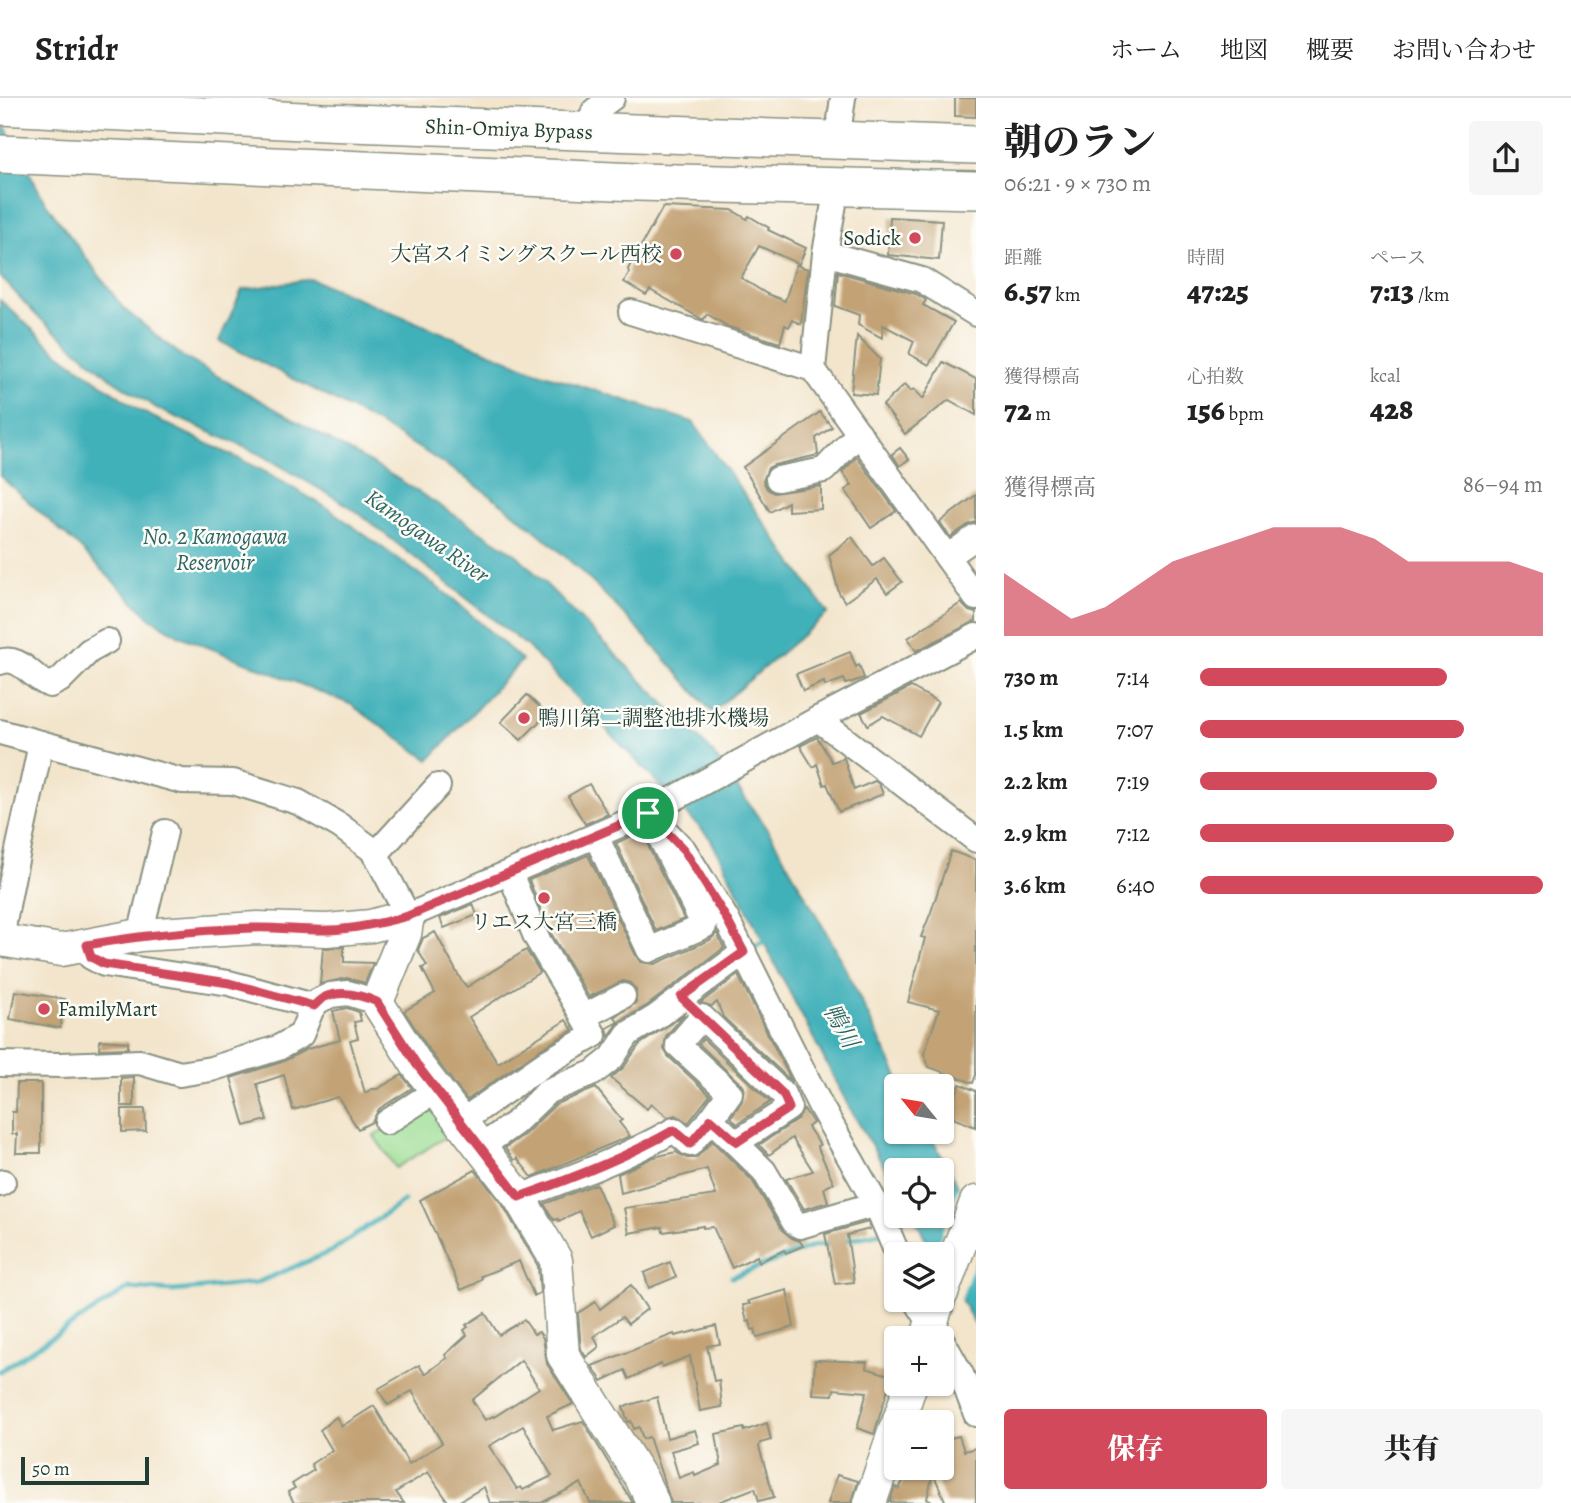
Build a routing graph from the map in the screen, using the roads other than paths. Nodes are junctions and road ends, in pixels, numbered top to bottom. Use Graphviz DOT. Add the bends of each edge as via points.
graph roads {
  1 [pos="843,98"];
  2 [pos="34,105"];
  3 [pos="594,110"];
  4 [pos="837,141"];
  5 [pos="976,145"];
  6 [pos="0,154"];
  7 [pos="976,190"];
  8 [pos="834,204"];
  9 [pos="825,253"];
  10 [pos="631,312"];
  11 [pos="976,314"];
  12 [pos="813,369"];
  13 [pos="859,433"];
  14 [pos="778,479"];
  15 [pos="976,537"];
  16 [pos="947,556"];
  17 [pos="976,598"];
  18 [pos="976,636"];
  19 [pos="107,641"];
  20 [pos="0,662"];
  21 [pos="818,719"];
  22 [pos="0,732"];
  23 [pos="41,743"];
  24 [pos="438,786"];
  25 [pos="651,811"];
  26 [pos="165,832"];
  27 [pos="596,836"];
  28 [pos="976,840"];
  29 [pos="375,855"];
  30 [pos="510,873"];
  31 [pos="408,916"];
  32 [pos="140,935"];
  33 [pos="0,941"];
  34 [pos="87,945"];
  35 [pos="744,952"];
  36 [pos="623,996"];
  37 [pos="681,997"];
  38 [pos="377,1002"];
  39 [pos="314,1006"];
  40 [pos="583,1017"];
  41 [pos="702,1017"];
  42 [pos="0,1064"];
  43 [pos="437,1090"];
  44 [pos="711,1119"];
  45 [pos="462,1121"];
  46 [pos="387,1122"];
  47 [pos="737,1142"];
  48 [pos="481,1147"];
  49 [pos="519,1197"];
  50 [pos="876,1204"];
  51 [pos="973,1209"];
  52 [pos="892,1242"];
  53 [pos="954,1260"];
  54 [pos="932,1323"];
  55 [pos="976,1414"];
  56 [pos="884,1463"];
  57 [pos="653,1503"];
  58 [pos="870,1503"];
  1 -- 4 [label="street"];
  2 -- 3 [label="highway, Shin-Omiya Bypass"];
  3 -- 4 [label="highway, Shin-Omiya Bypass"];
  4 -- 5 [label="highway, Shin-Omiya Bypass"];
  6 -- 7 [label="highway" via="637,182"];
  8 -- 9 [label="street"];
  9 -- 11 [label="street" via="922,280"];
  9 -- 12 [label="street"];
  10 -- 12 [label="street"];
  12 -- 13 [label="street"];
  13 -- 14 [label="street" via="824,470"];
  13 -- 16 [label="street"];
  15 -- 16 [label="street"];
  16 -- 17 [label="street"];
  18 -- 21 [label="street"];
  19 -- 20 [label="street" via="50,685 20,663 11,659"];
  21 -- 25 [label="street"];
  21 -- 28 [label="street"];
  22 -- 23 [label="street"];
  23 -- 29 [label="street" via="182,781 233,782 298,802 340,826"];
  23 -- 33 [label="street"];
  24 -- 29 [label="street"];
  25 -- 27 [label="street"];
  25 -- 27 [label="street" via="704,926 649,950"];
  25 -- 35 [label="street" via="684,850"];
  26 -- 32 [label="street"];
  27 -- 30 [label="street"];
  29 -- 31 [label="street"];
  30 -- 31 [label="street"];
  30 -- 40 [label="street" via="536,937"];
  31 -- 32 [label="main road" via="371,926 327,930 257,928"];
  31 -- 38 [label="main road"];
  32 -- 34 [label="main road"];
  33 -- 34 [label="main road" via="61,950"];
  34 -- 39 [label="street" via="91,957 104,964 229,983"];
  35 -- 37 [label="street"];
  35 -- 50 [label="street" via="821,1107"];
  36 -- 40 [label="street"];
  37 -- 41 [label="street"];
  37 -- 48 [label="street" via="628,1034 612,1058 593,1073 548,1091"];
  38 -- 39 [label="street" via="348,993 331,995"];
  38 -- 43 [label="main road"];
  39 -- 42 [label="street" via="301,1035 278,1048 211,1069 180,1074 140,1062"];
  40 -- 45 [label="street" via="594,1035"];
  41 -- 44 [label="street" via="678,1045 730,1093"];
  41 -- 47 [label="street" via="783,1094 789,1108"];
  43 -- 45 [label="main road"];
  43 -- 46 [label="street"];
  44 -- 47 [label="street"];
  44 -- 49 [label="street" via="690,1144 674,1130 577,1176"];
  45 -- 48 [label="main road"];
  47 -- 50 [label="street" via="764,1171 800,1226"];
  48 -- 49 [label="main road"];
  49 -- 57 [label="main road" via="556,1260 563,1355"];
  50 -- 52 [label="street"];
  51 -- 53 [label="main road"];
  54 -- 55 [label="street" via="961,1374"];
  56 -- 58 [label="main road"];
}
